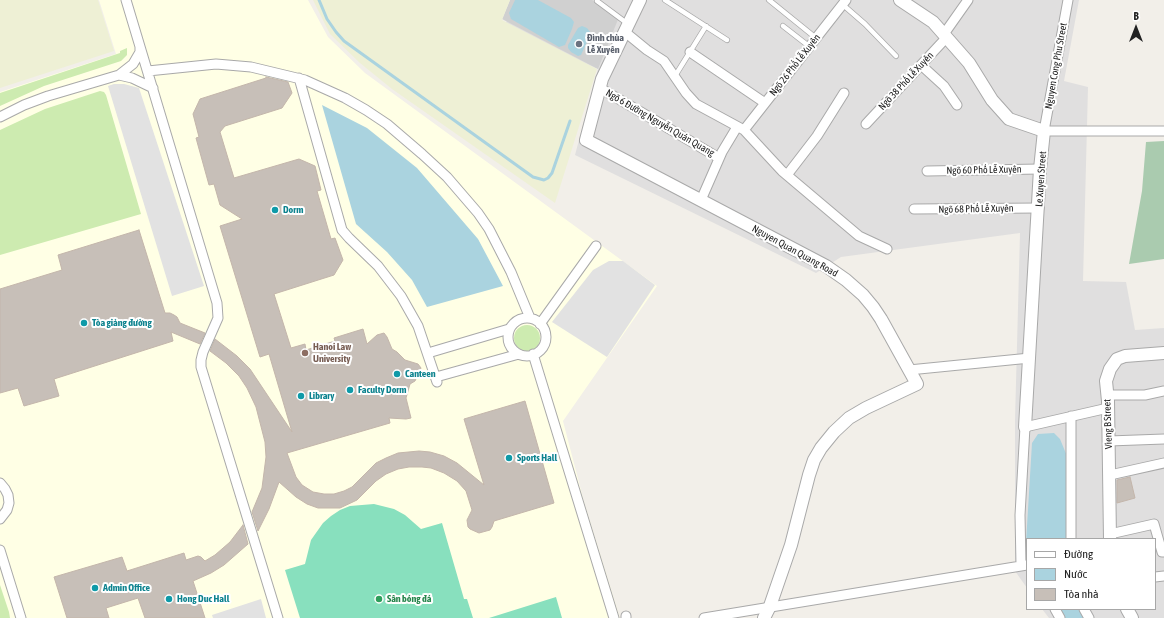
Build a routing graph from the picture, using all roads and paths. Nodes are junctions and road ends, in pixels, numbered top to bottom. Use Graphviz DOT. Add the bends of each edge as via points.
graph roads {
  1 [pos="126,0"];
  2 [pos="640,0"];
  3 [pos="665,0"];
  4 [pos="769,0"];
  5 [pos="968,0"];
  6 [pos="1068,0"];
  7 [pos="597,2"];
  8 [pos="844,2"];
  9 [pos="907,2"];
  10 [pos="706,26"];
  11 [pos="783,26"];
  12 [pos="626,28"];
  13 [pos="946,36"];
  14 [pos="816,38"];
  15 [pos="727,40"];
  16 [pos="810,46"];
  17 [pos="140,47"];
  18 [pos="690,52"];
  19 [pos="896,56"];
  20 [pos="921,65"];
  21 [pos="148,71"];
  22 [pos="119,75"];
  23 [pos="675,76"];
  24 [pos="299,78"];
  25 [pos="153,88"];
  26 [pos="600,88"];
  27 [pos="844,93"];
  28 [pos="766,103"];
  29 [pos="957,104"];
  30 [pos="0,117"];
  31 [pos="866,124"];
  32 [pos="740,128"];
  33 [pos="1044,131"];
  34 [pos="1164,131"];
  35 [pos="720,158"];
  36 [pos="1040,169"];
  37 [pos="927,171"];
  38 [pos="787,175"];
  39 [pos="701,200"];
  40 [pos="1039,208"];
  41 [pos="914,210"];
  42 [pos="596,246"];
  43 [pos="887,249"];
  44 [pos="530,318"];
  45 [pos="540,324"];
  46 [pos="509,329"];
  47 [pos="428,353"];
  48 [pos="1164,353"];
  49 [pos="519,354"];
  50 [pos="533,354"];
  51 [pos="1030,358"];
  52 [pos="909,370"];
  53 [pos="1164,392"];
  54 [pos="1108,395"];
  55 [pos="1108,408"];
  56 [pos="1071,416"];
  57 [pos="1025,427"];
  58 [pos="1164,439"];
  59 [pos="1109,440"];
  60 [pos="1164,463"];
  61 [pos="1110,474"];
  62 [pos="0,484"];
  63 [pos="0,519"];
  64 [pos="1110,537"];
  65 [pos="1071,538"];
  66 [pos="0,550"];
  67 [pos="1164,552"];
  68 [pos="1024,565"];
  69 [pos="770,606"];
  70 [pos="21,618"];
  71 [pos="278,618"];
  72 [pos="614,618"];
  73 [pos="704,618"];
  74 [pos="764,618"];
  1 -- 17 [label="street"];
  2 -- 12 [label="street, Nguyen Quan Quang Road"];
  3 -- 10 [label="lane"];
  4 -- 14 [label="lane"];
  5 -- 13 [label="street, Ngõ 38 Phố Lễ Xuyên"];
  6 -- 33 [label="street, Nguyen Cong Phu Street"];
  7 -- 12 [label="lane"];
  8 -- 14 [label="street, Ngõ 26 Phố Lễ Xuyên"];
  8 -- 19 [label="lane"];
  9 -- 13 [label="street" via="933,22"];
  10 -- 15 [label="lane"];
  10 -- 18 [label="lane"];
  11 -- 16 [label="lane"];
  12 -- 23 [label="street" via="647,50 664,61"];
  12 -- 26 [label="street, Nguyen Quan Quang Road"];
  13 -- 20 [label="street, Ngõ 38 Phố Lễ Xuyên"];
  13 -- 33 [label="street" via="968,63 992,100 1009,119"];
  14 -- 16 [label="street, Ngõ 26 Phố Lễ Xuyên"];
  16 -- 28 [label="street, Ngõ 26 Phố Lễ Xuyên"];
  17 -- 21 [label="street"];
  17 -- 22 [label="street" via="133,64"];
  18 -- 23 [label="lane"];
  18 -- 28 [label="street"];
  20 -- 29 [label="street" via="944,86"];
  20 -- 31 [label="street, Ngõ 38 Phố Lễ Xuyên"];
  21 -- 24 [label="street" via="216,64 251,67"];
  21 -- 25 [label="street"];
  22 -- 25 [label="street"];
  22 -- 30 [label="street" via="48,96"];
  23 -- 32 [label="street" via="696,104"];
  24 -- 44 [label="street" via="330,90 387,124 447,177 489,229"];
  24 -- 47 [label="street" via="342,230 378,266 401,296 418,326"];
  25 -- 71 [label="street" via="217,303 218,318 203,352 201,367"];
  26 -- 35 [label="street, Ngõ 6 Đường Nguyễn Quán Quang"];
  26 -- 39 [label="street, Nguyen Quan Quang Road" via="586,140"];
  27 -- 38 [label="street" via="817,136"];
  28 -- 32 [label="street, Ngõ 26 Phố Lễ Xuyên"];
  32 -- 35 [label="street, Ngõ 26 Phố Lễ Xuyên"];
  32 -- 38 [label="street"];
  33 -- 34 [label="street"];
  33 -- 36 [label="street, Le Xuyen Street"];
  35 -- 39 [label="street, Ngõ 26 Phố Lễ Xuyên"];
  36 -- 37 [label="street, Ngõ 60 Phố Lễ Xuyên"];
  36 -- 40 [label="street, Le Xuyen Street"];
  38 -- 43 [label="street" via="859,236"];
  39 -- 52 [label="street, Nguyen Quan Quang Road" via="826,266 846,280 873,307"];
  40 -- 41 [label="street, Ngõ 68 Phố Lễ Xuyên"];
  40 -- 51 [label="street, Le Xuyen Street"];
  42 -- 45 [label="street"];
  44 -- 45 [label="street"];
  44 -- 46 [label="street" via="518,320"];
  45 -- 50 [label="street" via="545,332 545,340 541,350"];
  46 -- 47 [label="street"];
  46 -- 49 [label="street" via="509,345"];
  47 -- 49 [label="street" via="437,380"];
  48 -- 54 [label="street, Vieng B Street" via="1117,359 1106,381"];
  49 -- 50 [label="street"];
  50 -- 72 [label="street"];
  51 -- 52 [label="street"];
  51 -- 57 [label="street, Le Xuyen Street"];
  52 -- 69 [label="street, Nguyen Quan Quang Road" via="917,384 849,418 819,451 809,475 791,545"];
  53 -- 54 [label="street"];
  54 -- 55 [label="street, Vieng B Street"];
  55 -- 56 [label="street"];
  55 -- 59 [label="street, Vieng B Street"];
  56 -- 57 [label="street"];
  56 -- 65 [label="street"];
  57 -- 68 [label="street" via="1020,515"];
  58 -- 59 [label="street"];
  59 -- 61 [label="street, Vieng B Street"];
  60 -- 61 [label="street"];
  61 -- 64 [label="street, Vieng B Street"];
  62 -- 63 [label="street" via="5,488 9,503"];
  64 -- 67 [label="street" via="1154,524"];
  66 -- 70 [label="street"];
  68 -- 69 [label="street"];
  69 -- 73 [label="street"];
  69 -- 74 [label="street, Nguyen Quan Quang Road"];
}
